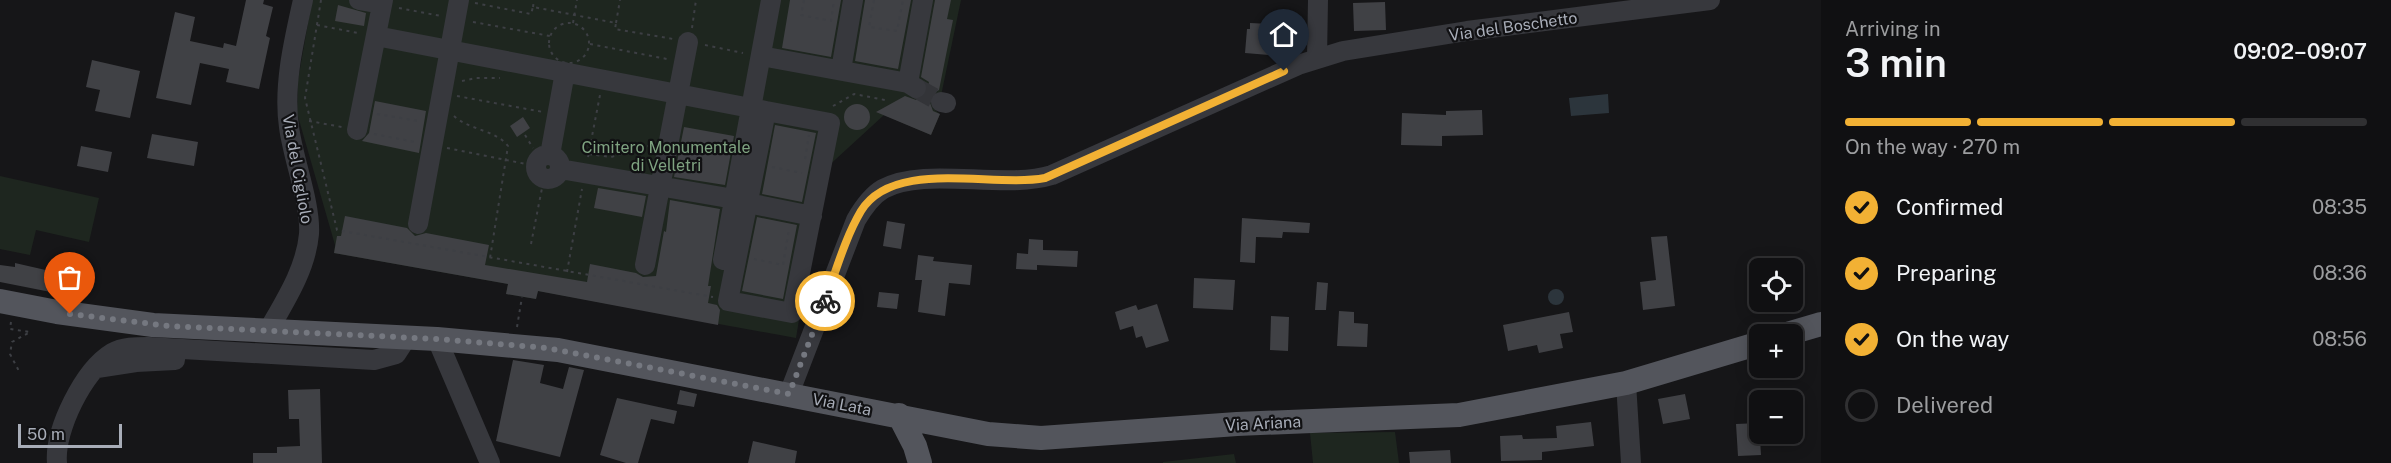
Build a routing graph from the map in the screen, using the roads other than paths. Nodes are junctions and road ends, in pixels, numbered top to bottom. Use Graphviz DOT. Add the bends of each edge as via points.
graph roads {
  1 [pos="303,0"];
  2 [pos="359,0"];
  3 [pos="459,0"];
  4 [pos="771,0"];
  5 [pos="853,0"];
  6 [pos="923,0"];
  7 [pos="1318,0"];
  8 [pos="1710,0"];
  9 [pos="382,2"];
  10 [pos="690,35"];
  11 [pos="376,36"];
  12 [pos="450,50"];
  13 [pos="761,56"];
  14 [pos="1317,58"];
  15 [pos="841,70"];
  16 [pos="565,72"];
  17 [pos="678,94"];
  18 [pos="758,110"];
  19 [pos="357,130"];
  20 [pos="662,187"];
  21 [pos="741,201"];
  22 [pos="812,216"];
  23 [pos="418,224"];
  24 [pos="645,265"];
  25 [pos="716,298"];
  26 [pos="7,302"];
  27 [pos="1821,324"];
  28 [pos="1803,329"];
  29 [pos="268,331"];
  30 [pos="407,338"];
  31 [pos="437,339"];
  32 [pos="1749,346"];
  33 [pos="1626,383"];
  34 [pos="789,394"];
  35 [pos="899,415"];
  36 [pos="57,463"];
  37 [pos="490,463"];
  38 [pos="920,463"];
  39 [pos="1631,463"];
  1 -- 29 [label="street, Via del Cigliolo" via="287,102 309,235 294,283"];
  2 -- 9 [label="street"];
  3 -- 12 [label="street"];
  4 -- 13 [label="street"];
  5 -- 15 [label="street"];
  6 -- 15 [label="street" via="912,86"];
  7 -- 14 [label="street"];
  8 -- 14 [label="street, Via del Boschetto" via="1478,29"];
  9 -- 11 [label="street"];
  10 -- 17 [label="street"];
  11 -- 12 [label="street"];
  11 -- 19 [label="street"];
  12 -- 16 [label="street"];
  12 -- 23 [label="street" via="446,94 436,125"];
  13 -- 15 [label="street"];
  13 -- 18 [label="street"];
  14 -- 34 [label="street, Via del Boschetto" via="1045,178 918,180 878,192 866,204 853,228"];
  16 -- 17 [label="street"];
  16 -- 20 [label="street" via="549,165"];
  17 -- 18 [label="street"];
  17 -- 20 [label="street"];
  18 -- 21 [label="street"];
  18 -- 22 [label="street" via="821,122"];
  20 -- 21 [label="street"];
  20 -- 24 [label="street"];
  21 -- 22 [label="street"];
  21 -- 22 [label="street" via="728,301 792,313"];
  21 -- 25 [label="street"];
  26 -- 29 [label="main road, Via Lata" via="136,323"];
  27 -- 28 [label="main road"];
  29 -- 30 [label="main road, Via Lata"];
  30 -- 31 [label="main road, Via Lata"];
  30 -- 36 [label="street" via="396,354 379,359 133,347 111,354 76,395 65,416 58,439"];
  31 -- 34 [label="main road, Via Lata" via="596,356"];
  31 -- 37 [label="street"];
  32 -- 33 [label="main road, Via Ariana"];
  33 -- 35 [label="main road, Via Ariana" via="1443,417 1237,424 1041,438 988,434"];
  33 -- 39 [label="street"];
  34 -- 35 [label="main road, Via Lata"];
  35 -- 38 [label="main road"];
}
